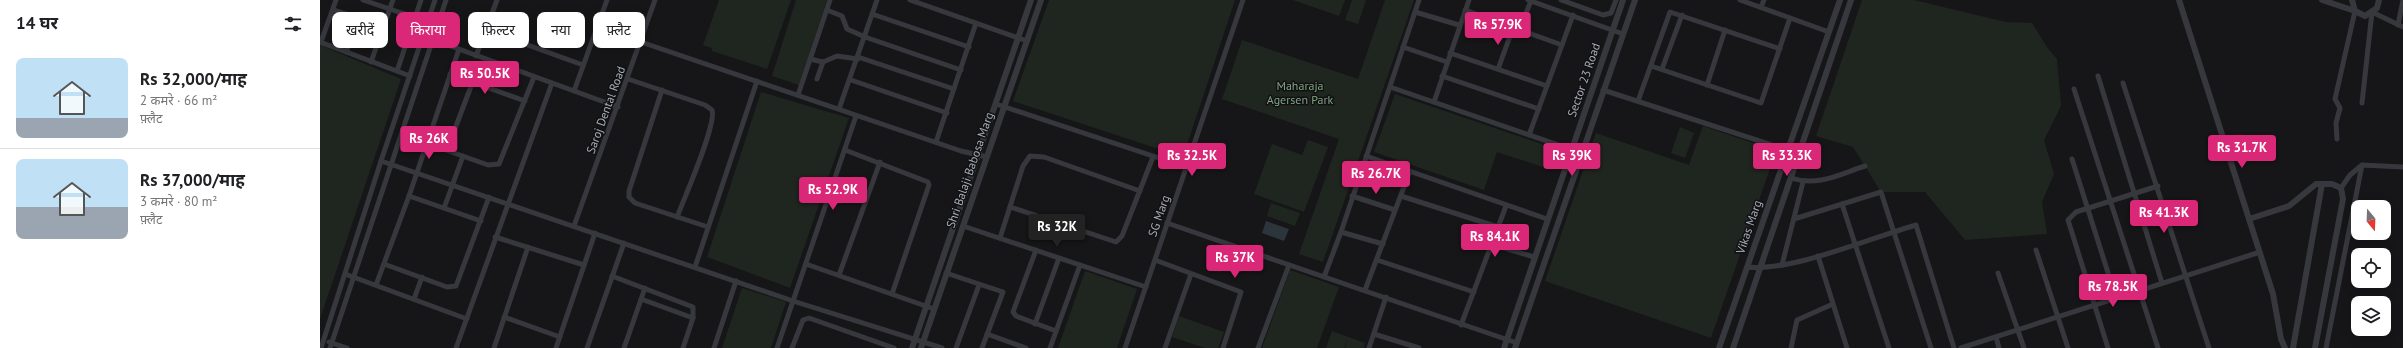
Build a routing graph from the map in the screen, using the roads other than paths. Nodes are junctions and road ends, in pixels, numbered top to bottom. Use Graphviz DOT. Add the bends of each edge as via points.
graph roads {
  1 [pos="336,0"];
  2 [pos="365,0"];
  3 [pos="393,0"];
  4 [pos="421,0"];
  5 [pos="435,0"];
  6 [pos="446,0"];
  7 [pos="497,0"];
  8 [pos="655,0"];
  9 [pos="830,0"];
  10 [pos="877,0"];
  11 [pos="910,0"];
  12 [pos="1031,0"];
  13 [pos="1041,0"];
  14 [pos="1244,0"];
  15 [pos="1419,0"];
  16 [pos="1469,0"];
  17 [pos="1529,0"];
  18 [pos="1560,0"];
  19 [pos="1616,0"];
  20 [pos="1623,0"];
  21 [pos="1635,0"];
  22 [pos="1740,0"];
  23 [pos="1764,0"];
  24 [pos="1840,0"];
  25 [pos="1851,0"];
  26 [pos="2179,0"];
  27 [pos="2322,0"];
  28 [pos="2352,0"];
  29 [pos="2379,0"];
  30 [pos="2403,0"];
  31 [pos="605,1"];
  32 [pos="2334,2"];
  33 [pos="1761,8"];
  34 [pos="390,9"];
  35 [pos="332,10"];
  36 [pos="827,10"];
  37 [pos="1465,10"];
  38 [pos="2355,11"];
  39 [pos="339,12"];
  40 [pos="398,12"];
  41 [pos="417,12"];
  42 [pos="431,12"];
  43 [pos="442,12"];
  44 [pos="493,12"];
  45 [pos="1415,12"];
  46 [pos="2372,12"];
  47 [pos="872,14"];
  48 [pos="388,15"];
  49 [pos="1573,15"];
  50 [pos="1682,15"];
  51 [pos="1790,20"];
  52 [pos="976,23"];
  53 [pos="1459,25"];
  54 [pos="2400,26"];
  55 [pos="1513,28"];
  56 [pos="645,30"];
  57 [pos="1519,30"];
  58 [pos="1725,30"];
  59 [pos="1613,31"];
  60 [pos="1829,32"];
  61 [pos="1623,34"];
  62 [pos="865,37"];
  63 [pos="1018,38"];
  64 [pos="1027,41"];
  65 [pos="320,42"];
  66 [pos="645,43"];
  67 [pos="529,45"];
  68 [pos="1562,46"];
  69 [pos="968,47"];
  70 [pos="1403,47"];
  71 [pos="348,48"];
  72 [pos="376,48"];
  73 [pos="405,48"];
  74 [pos="419,48"];
  75 [pos="431,48"];
  76 [pos="479,48"];
  77 [pos="639,48"];
  78 [pos="459,49"];
  79 [pos="1780,49"];
  80 [pos="346,52"];
  81 [pos="1450,53"];
  82 [pos="476,56"];
  83 [pos="858,58"];
  84 [pos="810,59"];
  85 [pos="371,62"];
  86 [pos="823,62"];
  87 [pos="1447,62"];
  88 [pos="582,64"];
  89 [pos="1651,66"];
  90 [pos="1498,69"];
  91 [pos="1662,69"];
  92 [pos="961,70"];
  93 [pos="398,71"];
  94 [pos="450,74"];
  95 [pos="410,76"];
  96 [pos="534,76"];
  97 [pos="1442,76"];
  98 [pos="2098,76"];
  99 [pos="628,79"];
  100 [pos="817,80"];
  101 [pos="851,80"];
  102 [pos="473,81"];
  103 [pos="757,81"];
  104 [pos="552,83"];
  105 [pos="2123,83"];
  106 [pos="1707,85"];
  107 [pos="1547,86"];
  108 [pos="1390,87"];
  109 [pos="954,89"];
  110 [pos="662,90"];
  111 [pos="1603,90"];
  112 [pos="2074,90"];
  113 [pos="574,91"];
  114 [pos="798,95"];
  115 [pos="525,101"];
  116 [pos="1638,101"];
  117 [pos="1434,102"];
  118 [pos="996,104"];
  119 [pos="2362,104"];
  120 [pos="618,107"];
  121 [pos="1003,107"];
  122 [pos="839,109"];
  123 [pos="1539,109"];
  124 [pos="947,112"];
  125 [pos="856,116"];
  126 [pos="1529,135"];
  127 [pos="2337,139"];
  128 [pos="936,142"];
  129 [pos="426,143"];
  130 [pos="448,150"];
  131 [pos="845,150"];
  132 [pos="1572,150"];
  133 [pos="1787,150"];
  134 [pos="978,155"];
  135 [pos="463,156"];
  136 [pos="1154,156"];
  137 [pos="1366,156"];
  138 [pos="987,157"];
  139 [pos="2072,159"];
  140 [pos="381,161"];
  141 [pos="880,162"];
  142 [pos="392,164"];
  143 [pos="2362,165"];
  144 [pos="1865,166"];
  145 [pos="1186,167"];
  146 [pos="2403,167"];
  147 [pos="416,172"];
  148 [pos="1410,172"];
  149 [pos="1791,178"];
  150 [pos="1803,182"];
  151 [pos="452,184"];
  152 [pos="2322,184"];
  153 [pos="2158,186"];
  154 [pos="2341,188"];
  155 [pos="1140,191"];
  156 [pos="2134,194"];
  157 [pos="409,196"];
  158 [pos="1352,196"];
  159 [pos="1401,196"];
  160 [pos="489,198"];
  161 [pos="2111,201"];
  162 [pos="509,204"];
  163 [pos="1842,204"];
  164 [pos="1506,206"];
  165 [pos="1010,207"];
  166 [pos="444,208"];
  167 [pos="2087,208"];
  168 [pos="1396,210"];
  169 [pos="677,217"];
  170 [pos="1547,219"];
  171 [pos="1794,219"];
  172 [pos="2249,219"];
  173 [pos="480,220"];
  174 [pos="1167,223"];
  175 [pos="574,226"];
  176 [pos="963,226"];
  177 [pos="708,227"];
  178 [pos="1498,227"];
  179 [pos="1342,232"];
  180 [pos="1894,232"];
  181 [pos="595,233"];
  182 [pos="495,237"];
  183 [pos="1000,238"];
  184 [pos="624,243"];
  185 [pos="1383,244"];
  186 [pos="1491,244"];
  187 [pos="1854,244"];
  188 [pos="528,247"];
  189 [pos="1036,250"];
  190 [pos="2036,250"];
  191 [pos="2260,252"];
  192 [pos="1818,256"];
  193 [pos="1534,257"];
  194 [pos="1059,258"];
  195 [pos="1155,260"];
  196 [pos="1378,260"];
  197 [pos="384,264"];
  198 [pos="806,264"];
  199 [pos="1080,264"];
  200 [pos="1782,264"];
  201 [pos="584,265"];
  202 [pos="1288,265"];
  203 [pos="695,267"];
  204 [pos="1747,268"];
  205 [pos="1761,269"];
  206 [pos="946,273"];
  207 [pos="1998,273"];
  208 [pos="345,274"];
  209 [pos="1191,274"];
  210 [pos="612,276"];
  211 [pos="839,276"];
  212 [pos="2186,276"];
  213 [pos="354,277"];
  214 [pos="1324,277"];
  215 [pos="422,278"];
  216 [pos="736,281"];
  217 [pos="2162,283"];
  218 [pos="376,285"];
  219 [pos="979,285"];
  220 [pos="1146,286"];
  221 [pos="645,288"];
  222 [pos="1365,290"];
  223 [pos="2139,291"];
  224 [pos="1474,292"];
  225 [pos="892,294"];
  226 [pos="1386,297"];
  227 [pos="2116,298"];
  228 [pos="414,299"];
  229 [pos="641,299"];
  230 [pos="793,301"];
  231 [pos="1833,304"];
  232 [pos="2094,305"];
  233 [pos="926,307"];
  234 [pos="934,309"];
  235 [pos="504,317"];
  236 [pos="2057,317"];
  237 [pos="467,318"];
  238 [pos="693,318"];
  239 [pos="1035,324"];
  240 [pos="1460,325"];
  241 [pos="2018,330"];
  242 [pos="1056,331"];
  243 [pos="987,334"];
  244 [pos="1374,334"];
  245 [pos="560,336"];
  246 [pos="1996,337"];
  247 [pos="915,339"];
  248 [pos="324,340"];
  249 [pos="1507,340"];
  250 [pos="330,345"];
  251 [pos="922,345"];
  252 [pos="1405,346"];
  253 [pos="1516,346"];
  254 [pos="1978,346"];
  255 [pos="2284,347"];
  256 [pos="322,348"];
  257 [pos="347,348"];
  258 [pos="456,348"];
  259 [pos="494,348"];
  260 [pos="556,348"];
  261 [pos="587,348"];
  262 [pos="624,348"];
  263 [pos="683,348"];
  264 [pos="714,348"];
  265 [pos="777,348"];
  266 [pos="792,348"];
  267 [pos="894,348"];
  268 [pos="912,348"];
  269 [pos="942,348"];
  270 [pos="956,348"];
  271 [pos="982,348"];
  272 [pos="1026,348"];
  273 [pos="1050,348"];
  274 [pos="1125,348"];
  275 [pos="1165,348"];
  276 [pos="1223,348"];
  277 [pos="1258,348"];
  278 [pos="1369,348"];
  279 [pos="1419,348"];
  280 [pos="1504,348"];
  281 [pos="1719,348"];
  282 [pos="1733,348"];
  283 [pos="1791,348"];
  284 [pos="1847,348"];
  285 [pos="1889,348"];
  286 [pos="1931,348"];
  287 [pos="1954,348"];
  288 [pos="1962,348"];
  289 [pos="1999,348"];
  290 [pos="2024,348"];
  291 [pos="2068,348"];
  292 [pos="2108,348"];
  293 [pos="2158,348"];
  294 [pos="2209,348"];
  295 [pos="2293,348"];
  296 [pos="2315,348"];
  297 [pos="2326,348"];
  1 -- 35 [label="street"];
  2 -- 34 [label="street"];
  3 -- 34 [label="street"];
  4 -- 41 [label="street"];
  5 -- 42 [label="street"];
  6 -- 43 [label="street"];
  7 -- 44 [label="street"];
  8 -- 56 [label="street, Saroj Dental Road"];
  9 -- 36 [label="street"];
  10 -- 47 [label="street"];
  11 -- 52 [label="street"];
  12 -- 63 [label="street, Shri Balaji Babosa Marg"];
  13 -- 64 [label="street, Shri Balaji Babosa Marg"];
  14 -- 145 [label="street, SG Marg"];
  15 -- 45 [label="street"];
  16 -- 37 [label="street"];
  17 -- 49 [label="street"];
  17 -- 57 [label="street"];
  18 -- 19 [label="street" via="1603,15 1611,13"];
  20 -- 59 [label="street, Sector 23 Road"];
  21 -- 61 [label="street, Sector 23 Road"];
  22 -- 33 [label="street"];
  23 -- 33 [label="street"];
  24 -- 60 [label="street, Vikas Marg"];
  25 -- 149 [label="street, Vikas Marg"];
  26 -- 172 [label="street"];
  27 -- 32 [label="street"];
  28 -- 38 [label="street"];
  29 -- 46 [label="street" via="2377,8"];
  30 -- 54 [label="street"];
  31 -- 88 [label="street"];
  32 -- 38 [label="street"];
  33 -- 51 [label="street"];
  34 -- 40 [label="street"];
  34 -- 48 [label="street"];
  35 -- 39 [label="street"];
  35 -- 65 [label="street"];
  36 -- 62 [label="street" via="842,16 847,29"];
  36 -- 84 [label="street"];
  37 -- 53 [label="street"];
  37 -- 55 [label="street"];
  38 -- 46 [label="street" via="2365,16"];
  38 -- 127 [label="street" via="2336,99 2340,108 2336,123"];
  45 -- 53 [label="street"];
  45 -- 70 [label="street"];
  46 -- 54 [label="street"];
  46 -- 119 [label="street"];
  47 -- 62 [label="street"];
  47 -- 69 [label="street"];
  49 -- 59 [label="street"];
  49 -- 68 [label="street"];
  50 -- 58 [label="street"];
  50 -- 89 [label="street" via="1673,12 1668,15"];
  50 -- 91 [label="street"];
  51 -- 60 [label="street"];
  51 -- 79 [label="street"];
  52 -- 63 [label="street"];
  52 -- 69 [label="street"];
  53 -- 81 [label="street"];
  55 -- 57 [label="street"];
  55 -- 90 [label="street"];
  57 -- 68 [label="street"];
  58 -- 79 [label="street"];
  58 -- 106 [label="street"];
  59 -- 61 [label="street"];
  59 -- 132 [label="street, Sector 23 Road"];
  60 -- 133 [label="street, Vikas Marg"];
  61 -- 111 [label="street, Sector 23 Road"];
  62 -- 83 [label="street"];
  62 -- 92 [label="street"];
  63 -- 64 [label="street"];
  63 -- 118 [label="street, Shri Balaji Babosa Marg"];
  64 -- 121 [label="street, Shri Balaji Babosa Marg"];
  65 -- 80 [label="street"];
  66 -- 103 [label="street"];
  67 -- 88 [label="street"];
  68 -- 107 [label="street"];
  69 -- 92 [label="street"];
  70 -- 87 [label="street"];
  70 -- 108 [label="street"];
  71 -- 80 [label="street"];
  72 -- 85 [label="street"];
  73 -- 93 [label="street"];
  74 -- 95 [label="street"];
  75 -- 142 [label="street"];
  76 -- 82 [label="street"];
  77 -- 99 [label="street, Saroj Dental Road"];
  78 -- 82 [label="street"];
  78 -- 94 [label="street"];
  79 -- 106 [label="street" via="1761,103"];
  80 -- 85 [label="street"];
  81 -- 87 [label="street"];
  81 -- 90 [label="street"];
  82 -- 96 [label="street"];
  83 -- 86 [label="street" via="837,56"];
  83 -- 101 [label="street"];
  83 -- 109 [label="street"];
  84 -- 86 [label="street"];
  84 -- 114 [label="street"];
  85 -- 93 [label="street"];
  86 -- 100 [label="street"];
  87 -- 97 [label="street"];
  88 -- 113 [label="street"];
  89 -- 91 [label="street"];
  89 -- 116 [label="street"];
  90 -- 107 [label="street"];
  91 -- 106 [label="street"];
  92 -- 109 [label="street"];
  93 -- 95 [label="street"];
  94 -- 102 [label="street"];
  94 -- 129 [label="street"];
  95 -- 140 [label="street"];
  96 -- 104 [label="street"];
  96 -- 115 [label="street"];
  97 -- 117 [label="street"];
  97 -- 123 [label="street"];
  98 -- 156 [label="street"];
  99 -- 110 [label="street"];
  99 -- 120 [label="street, Saroj Dental Road"];
  101 -- 122 [label="street"];
  101 -- 124 [label="street"];
  102 -- 115 [label="street"];
  102 -- 130 [label="street"];
  103 -- 114 [label="street"];
  103 -- 177 [label="street"];
  104 -- 113 [label="street"];
  104 -- 162 [label="street"];
  105 -- 153 [label="street"];
  107 -- 123 [label="street"];
  108 -- 117 [label="street"];
  108 -- 137 [label="street"];
  109 -- 124 [label="street"];
  110 -- 169 [label="street" via="629,197 635,203"];
  110 -- 169 [label="street" via="710,107 713,113"];
  111 -- 116 [label="street"];
  111 -- 253 [label="street, Sector 23 Road"];
  112 -- 161 [label="street"];
  113 -- 120 [label="street"];
  114 -- 122 [label="street"];
  115 -- 135 [label="street" via="500,164 493,166"];
  116 -- 133 [label="street"];
  117 -- 126 [label="street"];
  118 -- 121 [label="street"];
  118 -- 134 [label="street, Shri Balaji Babosa Marg"];
  120 -- 175 [label="street, Saroj Dental Road"];
  121 -- 136 [label="street"];
  121 -- 138 [label="street, Shri Balaji Babosa Marg"];
  122 -- 125 [label="street"];
  123 -- 126 [label="street"];
  124 -- 128 [label="street"];
  125 -- 128 [label="street"];
  125 -- 131 [label="street"];
  126 -- 132 [label="street"];
  128 -- 134 [label="street"];
  129 -- 130 [label="street"];
  129 -- 147 [label="street"];
  130 -- 135 [label="street"];
  131 -- 141 [label="street"];
  131 -- 198 [label="street"];
  132 -- 170 [label="street, Sector 23 Road"];
  133 -- 204 [label="street, Vikas Marg"];
  134 -- 138 [label="street"];
  134 -- 233 [label="street, Shri Balaji Babosa Marg"];
  135 -- 151 [label="street"];
  136 -- 145 [label="street"];
  136 -- 155 [label="street"];
  137 -- 148 [label="street"];
  137 -- 158 [label="street"];
  138 -- 176 [label="street, Shri Balaji Babosa Marg"];
  139 -- 167 [label="street"];
  140 -- 142 [label="street"];
  140 -- 208 [label="street"];
  141 -- 211 [label="street"];
  141 -- 225 [label="street" via="926,180 929,186"];
  142 -- 147 [label="street"];
  142 -- 213 [label="street"];
  143 -- 146 [label="street"];
  143 -- 154 [label="street" via="2350,175"];
  143 -- 297 [label="street"];
  144 -- 150 [label="street" via="1815,182"];
  145 -- 174 [label="street, SG Marg"];
  147 -- 151 [label="street"];
  147 -- 157 [label="street"];
  148 -- 159 [label="street"];
  148 -- 164 [label="street"];
  149 -- 150 [label="street"];
  149 -- 205 [label="street, Vikas Marg"];
  150 -- 171 [label="street"];
  151 -- 160 [label="street"];
  151 -- 166 [label="street"];
  152 -- 154 [label="street" via="2332,184"];
  152 -- 172 [label="street" via="2313,185 2289,206"];
  152 -- 295 [label="street"];
  153 -- 156 [label="street"];
  153 -- 212 [label="street"];
  154 -- 296 [label="street" via="2343,199"];
  155 -- 165 [label="street" via="1122,236 1116,242"];
  155 -- 165 [label="street" via="1044,157 1030,156 1023,166"];
  156 -- 161 [label="street"];
  156 -- 217 [label="street"];
  157 -- 166 [label="street"];
  157 -- 197 [label="street"];
  158 -- 168 [label="street"];
  158 -- 179 [label="street"];
  159 -- 168 [label="street"];
  159 -- 178 [label="street"];
  160 -- 162 [label="street"];
  160 -- 173 [label="street"];
  161 -- 167 [label="street"];
  161 -- 223 [label="street"];
  162 -- 175 [label="street"];
  162 -- 182 [label="street"];
  163 -- 171 [label="street"];
  163 -- 180 [label="street" via="1881,192"];
  163 -- 187 [label="street"];
  164 -- 170 [label="street"];
  164 -- 178 [label="street"];
  165 -- 183 [label="street"];
  166 -- 173 [label="street"];
  167 -- 227 [label="street"];
  167 -- 232 [label="street" via="2071,216 2068,224"];
  168 -- 185 [label="street"];
  169 -- 177 [label="street"];
  170 -- 193 [label="street, Sector 23 Road"];
  171 -- 200 [label="street"];
  172 -- 191 [label="street"];
  173 -- 215 [label="street" via="456,286 447,287"];
  174 -- 195 [label="street, SG Marg"];
  174 -- 202 [label="street"];
  175 -- 181 [label="street"];
  176 -- 183 [label="street"];
  176 -- 206 [label="street, Shri Balaji Babosa Marg"];
  177 -- 203 [label="street"];
  178 -- 186 [label="street"];
  179 -- 185 [label="street"];
  179 -- 214 [label="street"];
  180 -- 187 [label="street"];
  180 -- 286 [label="street"];
  180 -- 287 [label="street" via="1916,225"];
  181 -- 184 [label="street"];
  181 -- 201 [label="street"];
  182 -- 188 [label="street"];
  182 -- 237 [label="street"];
  183 -- 189 [label="street"];
  184 -- 203 [label="street"];
  184 -- 210 [label="street"];
  185 -- 196 [label="street"];
  186 -- 193 [label="street"];
  186 -- 224 [label="street"];
  187 -- 192 [label="street"];
  187 -- 285 [label="street"];
  188 -- 201 [label="street"];
  188 -- 235 [label="street"];
  189 -- 194 [label="street"];
  189 -- 239 [label="street" via="1013,310 1016,316"];
  190 -- 236 [label="street"];
  191 -- 212 [label="street"];
  191 -- 255 [label="street" via="2276,304"];
  192 -- 200 [label="street"];
  192 -- 231 [label="street"];
  193 -- 249 [label="street, Sector 23 Road"];
  194 -- 199 [label="street"];
  194 -- 239 [label="street"];
  195 -- 209 [label="street"];
  195 -- 220 [label="street, SG Marg"];
  196 -- 222 [label="street"];
  196 -- 224 [label="street"];
  197 -- 215 [label="street"];
  197 -- 218 [label="street"];
  198 -- 211 [label="street"];
  198 -- 230 [label="street"];
  199 -- 220 [label="street"];
  199 -- 242 [label="street"];
  200 -- 205 [label="street"];
  201 -- 245 [label="street"];
  202 -- 214 [label="street"];
  202 -- 277 [label="street"];
  203 -- 216 [label="street"];
  204 -- 205 [label="street"];
  204 -- 281 [label="street, Vikas Marg"];
  205 -- 282 [label="street, Vikas Marg"];
  206 -- 219 [label="street"];
  206 -- 234 [label="street, Shri Balaji Babosa Marg"];
  207 -- 241 [label="street"];
  208 -- 213 [label="street"];
  208 -- 248 [label="street"];
  209 -- 275 [label="street"];
  209 -- 276 [label="street" via="1241,292"];
  210 -- 221 [label="street"];
  210 -- 261 [label="street"];
  211 -- 225 [label="street"];
  212 -- 217 [label="street"];
  212 -- 294 [label="street"];
  213 -- 218 [label="street"];
  213 -- 250 [label="street"];
  214 -- 222 [label="street"];
  215 -- 228 [label="street"];
  216 -- 230 [label="street"];
  216 -- 264 [label="street"];
  217 -- 223 [label="street"];
  218 -- 228 [label="street"];
  219 -- 243 [label="street" via="1002,292"];
  219 -- 270 [label="street"];
  220 -- 274 [label="street, SG Marg"];
  221 -- 229 [label="street"];
  221 -- 238 [label="street" via="691,306 694,311"];
  222 -- 226 [label="street"];
  223 -- 227 [label="street"];
  223 -- 293 [label="street"];
  224 -- 240 [label="street"];
  225 -- 233 [label="street"];
  226 -- 240 [label="street"];
  226 -- 244 [label="street"];
  227 -- 232 [label="street"];
  228 -- 237 [label="street"];
  229 -- 238 [label="street"];
  229 -- 262 [label="street"];
  230 -- 247 [label="street"];
  230 -- 265 [label="street"];
  231 -- 283 [label="street" via="1797,320"];
  231 -- 284 [label="street"];
  232 -- 236 [label="street"];
  232 -- 292 [label="street"];
  233 -- 234 [label="street"];
  233 -- 247 [label="street, Shri Balaji Babosa Marg"];
  234 -- 251 [label="street, Shri Balaji Babosa Marg"];
  235 -- 245 [label="street"];
  235 -- 259 [label="street"];
  236 -- 241 [label="street"];
  236 -- 291 [label="street"];
  237 -- 258 [label="street"];
  238 -- 263 [label="street"];
  239 -- 242 [label="street"];
  240 -- 249 [label="street"];
  241 -- 246 [label="street"];
  241 -- 290 [label="street"];
  242 -- 273 [label="street"];
  243 -- 271 [label="street"];
  243 -- 272 [label="street"];
  244 -- 252 [label="street"];
  244 -- 278 [label="street"];
  245 -- 260 [label="street"];
  246 -- 254 [label="street"];
  246 -- 289 [label="street"];
  247 -- 251 [label="street"];
  247 -- 268 [label="street, Shri Balaji Babosa Marg"];
  248 -- 250 [label="street"];
  248 -- 256 [label="street"];
  249 -- 253 [label="street"];
  249 -- 280 [label="street, Sector 23 Road"];
  250 -- 257 [label="street"];
  251 -- 269 [label="street"];
  252 -- 279 [label="street"];
  254 -- 288 [label="street"];
  266 -- 267 [label="street" via="800,324 809,318"];
}
